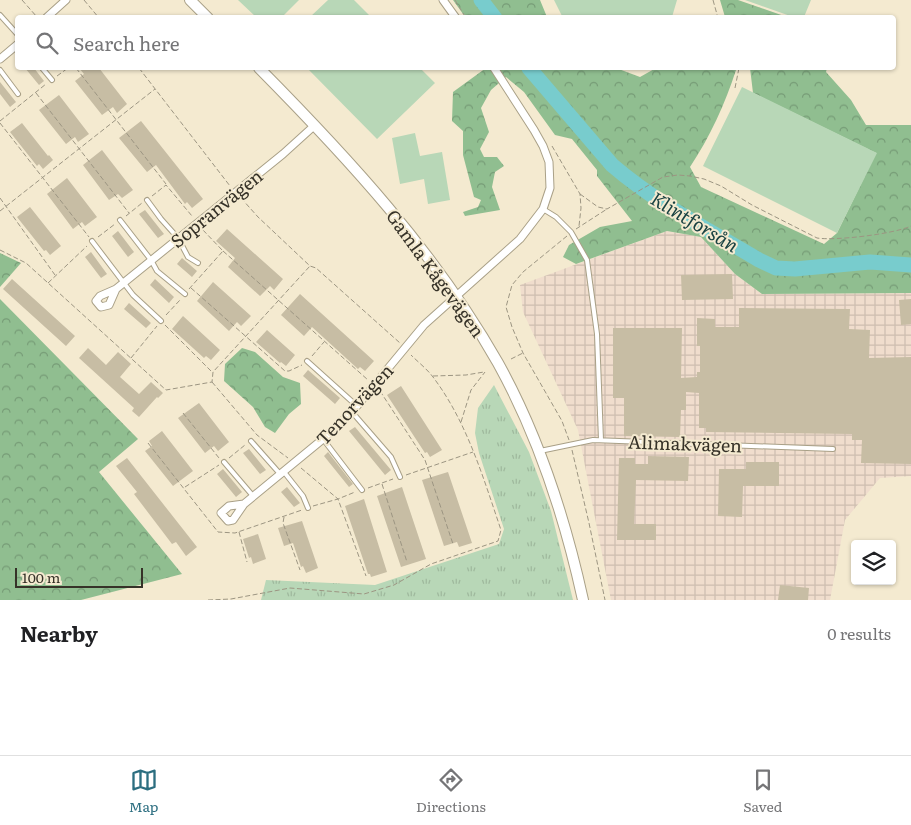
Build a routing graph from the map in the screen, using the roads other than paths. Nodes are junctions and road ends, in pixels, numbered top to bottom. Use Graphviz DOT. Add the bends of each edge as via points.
graph roads {
  1 [pos="66,0"];
  2 [pos="190,0"];
  3 [pos="444,0"];
  4 [pos="0,15"];
  5 [pos="49,15"];
  6 [pos="205,15"];
  7 [pos="454,15"];
  8 [pos="15,32"];
  9 [pos="15,46"];
  10 [pos="0,59"];
  11 [pos="0,70"];
  12 [pos="44,70"];
  13 [pos="261,70"];
  14 [pos="495,70"];
  15 [pos="52,80"];
  16 [pos="18,94"];
  17 [pos="315,125"];
  18 [pos="147,200"];
  19 [pos="543,209"];
  20 [pos="120,220"];
  21 [pos="178,238"];
  22 [pos="92,241"];
  23 [pos="151,260"];
  24 [pos="198,264"];
  25 [pos="124,283"];
  26 [pos="116,290"];
  27 [pos="185,294"];
  28 [pos="456,296"];
  29 [pos="161,321"];
  30 [pos="307,360"];
  31 [pos="357,406"];
  32 [pos="352,412"];
  33 [pos="323,440"];
  34 [pos="601,440"];
  35 [pos="251,441"];
  36 [pos="833,449"];
  37 [pos="538,452"];
  38 [pos="223,462"];
  39 [pos="282,473"];
  40 [pos="400,477"];
  41 [pos="362,490"];
  42 [pos="253,496"];
  43 [pos="244,504"];
  44 [pos="308,508"];
  45 [pos="583,600"];
  1 -- 5 [label="street"];
  2 -- 6 [label="street"];
  3 -- 7 [label="street"];
  4 -- 8 [label="lane"];
  9 -- 10 [label="street"];
  11 -- 16 [label="lane"];
  12 -- 15 [label="lane"];
  13 -- 17 [label="street, Gamla Kågevägen"];
  14 -- 19 [label="street" via="534,130 549,162 550,188"];
  17 -- 21 [label="street, Sopranvägen"];
  17 -- 28 [label="street, Gamla Kågevägen" via="419,245"];
  18 -- 21 [label="lane"];
  19 -- 28 [label="street, Tenorvägen" via="520,239"];
  19 -- 34 [label="lane" via="571,232 587,260 597,334"];
  20 -- 23 [label="lane"];
  21 -- 23 [label="street, Sopranvägen"];
  21 -- 24 [label="lane" via="188,257"];
  22 -- 25 [label="lane"];
  23 -- 25 [label="street, Sopranvägen"];
  23 -- 27 [label="lane" via="157,271"];
  25 -- 26 [label="street, Sopranvägen"];
  25 -- 29 [label="lane"];
  28 -- 31 [label="street, Tenorvägen" via="424,325"];
  28 -- 37 [label="street, Gamla Kågevägen" via="499,365"];
  30 -- 31 [label="lane"];
  31 -- 32 [label="street, Tenorvägen"];
  32 -- 33 [label="street, Tenorvägen"];
  32 -- 40 [label="lane" via="391,456"];
  33 -- 39 [label="street, Tenorvägen"];
  33 -- 41 [label="lane"];
  34 -- 36 [label="lane, Alimakvägen"];
  34 -- 37 [label="lane, Alimakvägen"];
  35 -- 39 [label="lane"];
  37 -- 45 [label="street, Gamla Kågevägen" via="559,508"];
  38 -- 42 [label="lane"];
  39 -- 42 [label="street, Tenorvägen"];
  39 -- 44 [label="lane" via="303,496"];
  42 -- 43 [label="street, Tenorvägen"];
}
